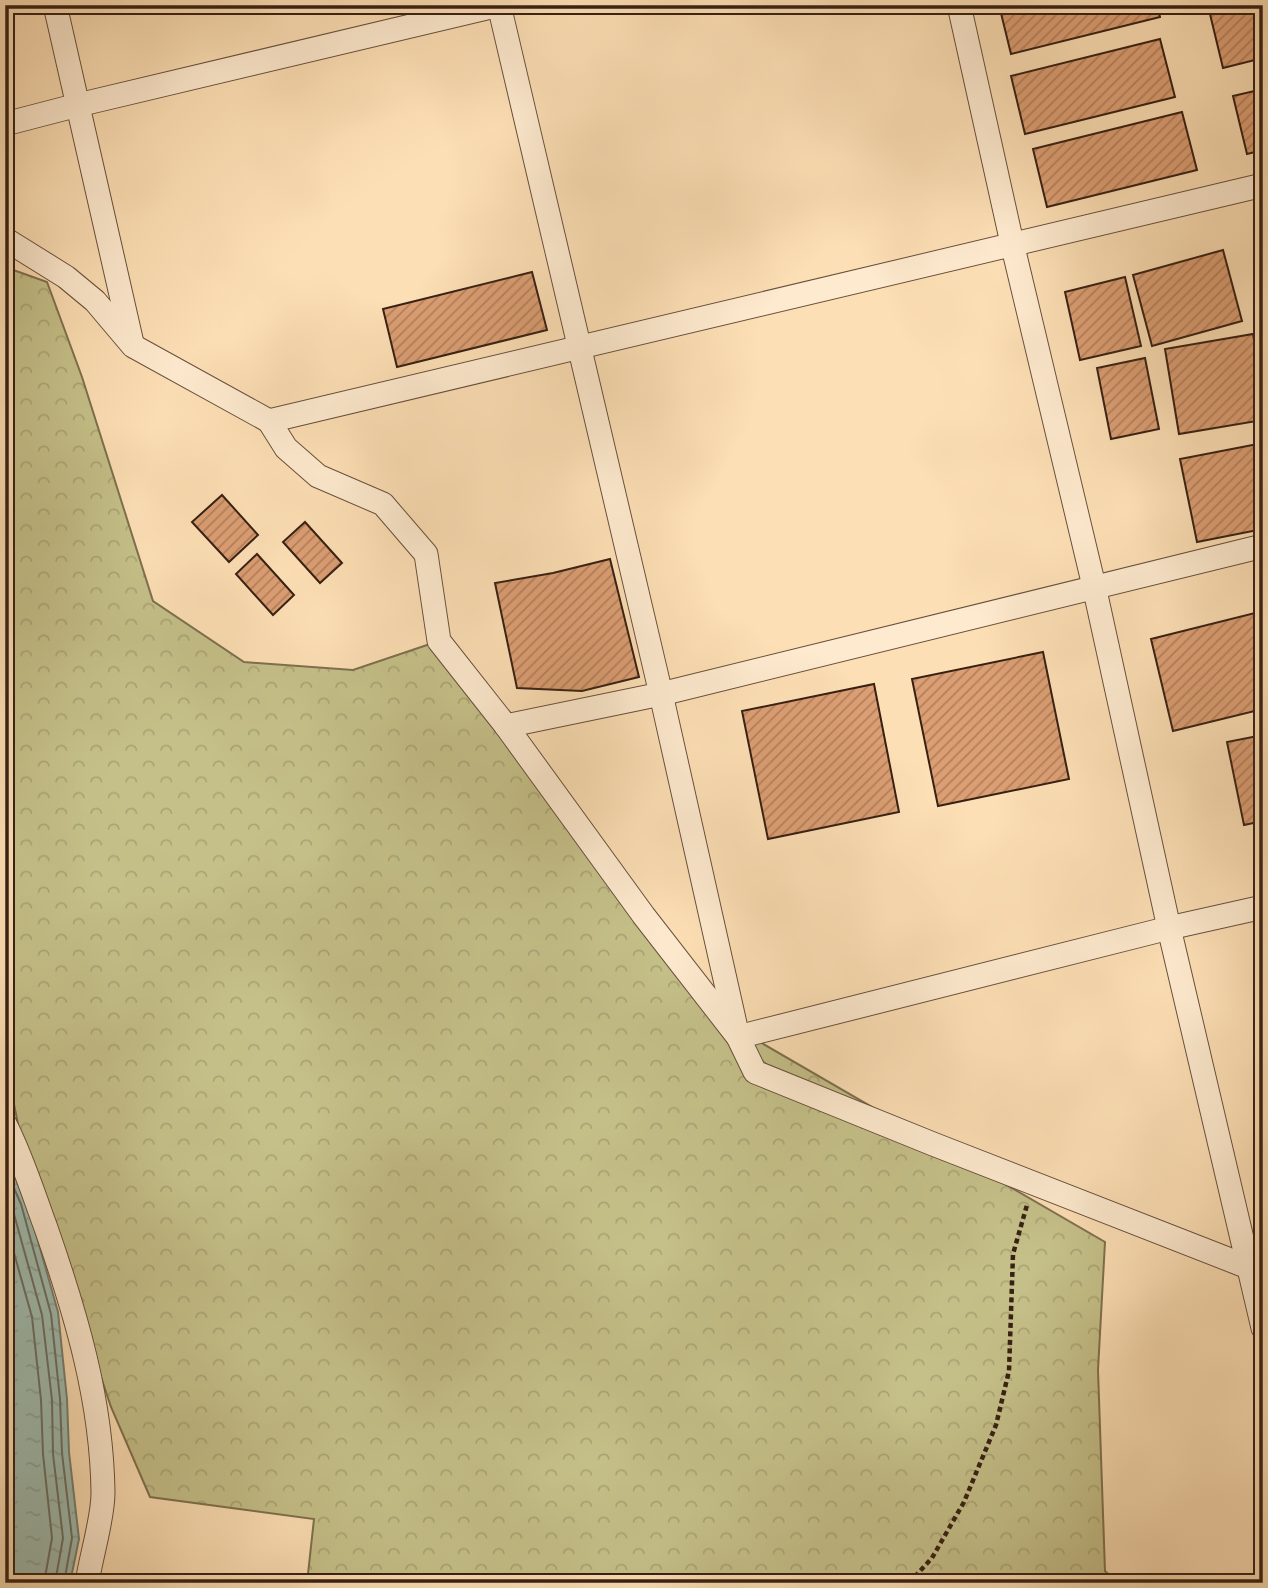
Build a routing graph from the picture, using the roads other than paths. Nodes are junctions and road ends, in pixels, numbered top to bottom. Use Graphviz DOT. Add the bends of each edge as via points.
graph roads {
  1 [pos="55,5"];
  2 [pos="499,5"];
  3 [pos="959,5"];
  4 [pos="78,105"];
  5 [pos="5,124"];
  6 [pos="1263,185"];
  7 [pos="5,239"];
  8 [pos="1012,243"];
  9 [pos="133,346"];
  10 [pos="579,348"];
  11 [pos="270,421"];
  12 [pos="1263,546"];
  13 [pos="1094,586"];
  14 [pos="661,694"];
  15 [pos="506,726"];
  16 [pos="1263,907"];
  17 [pos="1169,928"];
  18 [pos="738,1037"];
  19 [pos="5,1124"];
  20 [pos="1256,1266"];
  21 [pos="1263,1328"];
  22 [pos="87,1583"];
  1 -- 4 [label="street"];
  2 -- 4 [label="street"];
  2 -- 10 [label="street"];
  3 -- 8 [label="street"];
  4 -- 5 [label="street"];
  4 -- 9 [label="street"];
  6 -- 8 [label="street"];
  7 -- 9 [label="street" via="95,301"];
  8 -- 10 [label="street"];
  8 -- 13 [label="street"];
  9 -- 11 [label="street"];
  10 -- 11 [label="street"];
  10 -- 14 [label="street"];
  11 -- 15 [label="street" via="286,448 318,476 383,504 426,554 439,641"];
  12 -- 13 [label="street"];
  13 -- 14 [label="street"];
  13 -- 17 [label="street"];
  14 -- 15 [label="street"];
  14 -- 18 [label="street"];
  15 -- 18 [label="street"];
  16 -- 17 [label="street"];
  17 -- 18 [label="street"];
  17 -- 20 [label="street"];
  18 -- 20 [label="street" via="755,1072"];
  19 -- 22 [label="street" via="68,1293 89,1371 103,1496"];
  20 -- 21 [label="street"];
}
